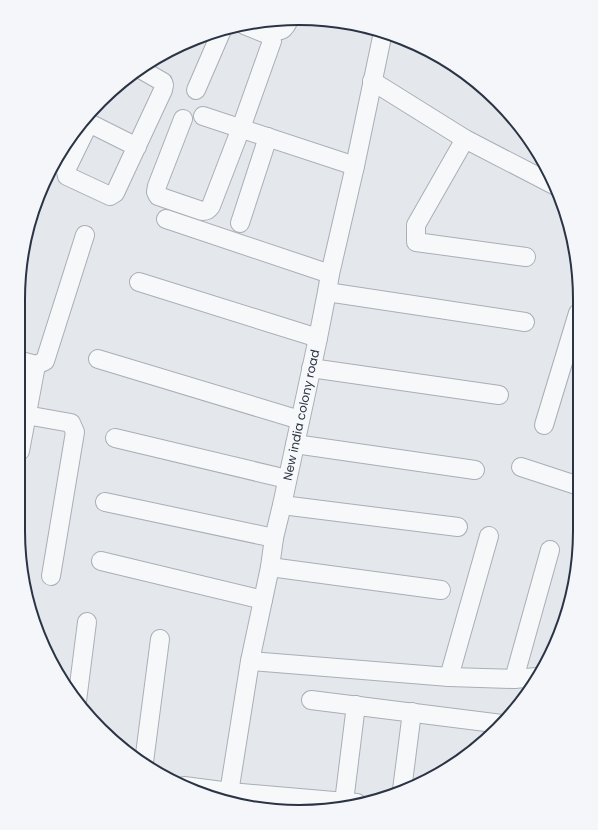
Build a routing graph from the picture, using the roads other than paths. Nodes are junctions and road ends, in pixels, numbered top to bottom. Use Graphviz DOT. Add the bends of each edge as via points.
graph roads {
  1 [pos="285,26"];
  2 [pos="269,27"];
  3 [pos="253,29"];
  4 [pos="219,37"];
  5 [pos="382,38"];
  6 [pos="145,72"];
  7 [pos="372,81"];
  8 [pos="196,90"];
  9 [pos="203,116"];
  10 [pos="183,119"];
  11 [pos="241,128"];
  12 [pos="268,138"];
  13 [pos="465,139"];
  14 [pos="71,147"];
  15 [pos="137,147"];
  16 [pos="355,166"];
  17 [pos="546,179"];
  18 [pos="166,219"];
  19 [pos="240,223"];
  20 [pos="85,236"];
  21 [pos="526,257"];
  22 [pos="330,274"];
  23 [pos="139,282"];
  24 [pos="327,292"];
  25 [pos="525,322"];
  26 [pos="573,330"];
  27 [pos="318,338"];
  28 [pos="98,359"];
  29 [pos="29,363"];
  30 [pos="311,368"];
  31 [pos="499,395"];
  32 [pos="26,415"];
  33 [pos="300,420"];
  34 [pos="25,421"];
  35 [pos="544,425"];
  36 [pos="115,438"];
  37 [pos="295,444"];
  38 [pos="521,468"];
  39 [pos="475,470"];
  40 [pos="287,479"];
  41 [pos="573,484"];
  42 [pos="105,502"];
  43 [pos="282,505"];
  44 [pos="458,527"];
  45 [pos="489,536"];
  46 [pos="274,538"];
  47 [pos="550,550"];
  48 [pos="101,562"];
  49 [pos="270,567"];
  50 [pos="51,576"];
  51 [pos="441,590"];
  52 [pos="263,600"];
  53 [pos="87,622"];
  54 [pos="160,639"];
  55 [pos="250,661"];
  56 [pos="449,677"];
  57 [pos="530,678"];
  58 [pos="514,679"];
  59 [pos="78,693"];
  60 [pos="311,700"];
  61 [pos="356,705"];
  62 [pos="412,712"];
  63 [pos="495,723"];
  64 [pos="145,757"];
  65 [pos="403,784"];
  66 [pos="229,796"];
  67 [pos="350,800"];
  68 [pos="339,802"];
  1 -- 2 [label="street" via="277,31"];
  3 -- 11 [label="street" via="269,35 272,41"];
  4 -- 8 [label="street"];
  5 -- 7 [label="street, New india colony road"];
  6 -- 15 [label="street" via="164,85"];
  7 -- 13 [label="street"];
  7 -- 16 [label="street, New india colony road"];
  9 -- 11 [label="street"];
  10 -- 11 [label="street" via="156,186 156,192 158,196 202,211 211,206"];
  11 -- 12 [label="street"];
  12 -- 16 [label="street"];
  12 -- 19 [label="street"];
  13 -- 17 [label="street"];
  13 -- 21 [label="street" via="416,225 416,242"];
  14 -- 15 [label="street" via="88,125 93,125"];
  14 -- 15 [label="street" via="67,176 110,196 115,193"];
  16 -- 22 [label="street, New india colony road"];
  18 -- 22 [label="street"];
  20 -- 29 [label="street" via="45,361"];
  22 -- 24 [label="street, New india colony road"];
  23 -- 27 [label="street"];
  24 -- 25 [label="street"];
  24 -- 27 [label="street, New india colony road"];
  26 -- 35 [label="street"];
  27 -- 30 [label="street, New india colony road"];
  28 -- 33 [label="street"];
  29 -- 32 [label="street"];
  30 -- 31 [label="street"];
  30 -- 33 [label="street, New india colony road"];
  32 -- 34 [label="street"];
  32 -- 50 [label="street" via="71,423 75,432"];
  33 -- 37 [label="street, New india colony road"];
  36 -- 40 [label="street"];
  37 -- 39 [label="street"];
  37 -- 40 [label="street, New india colony road"];
  38 -- 41 [label="street"];
  40 -- 43 [label="street, New india colony road"];
  42 -- 46 [label="street"];
  43 -- 44 [label="street"];
  43 -- 46 [label="street, New india colony road"];
  45 -- 56 [label="street"];
  46 -- 49 [label="street, New india colony road"];
  47 -- 58 [label="street"];
  48 -- 52 [label="street"];
  49 -- 51 [label="street"];
  49 -- 52 [label="street, New india colony road"];
  52 -- 55 [label="street, New india colony road"];
  53 -- 59 [label="street"];
  54 -- 64 [label="street"];
  55 -- 56 [label="street"];
  55 -- 66 [label="street, New india colony road"];
  56 -- 58 [label="street"];
  57 -- 58 [label="street"];
  60 -- 61 [label="street"];
  61 -- 62 [label="street"];
  61 -- 67 [label="street"];
  62 -- 63 [label="street"];
  62 -- 65 [label="street"];
  66 -- 68 [label="street"];
}
